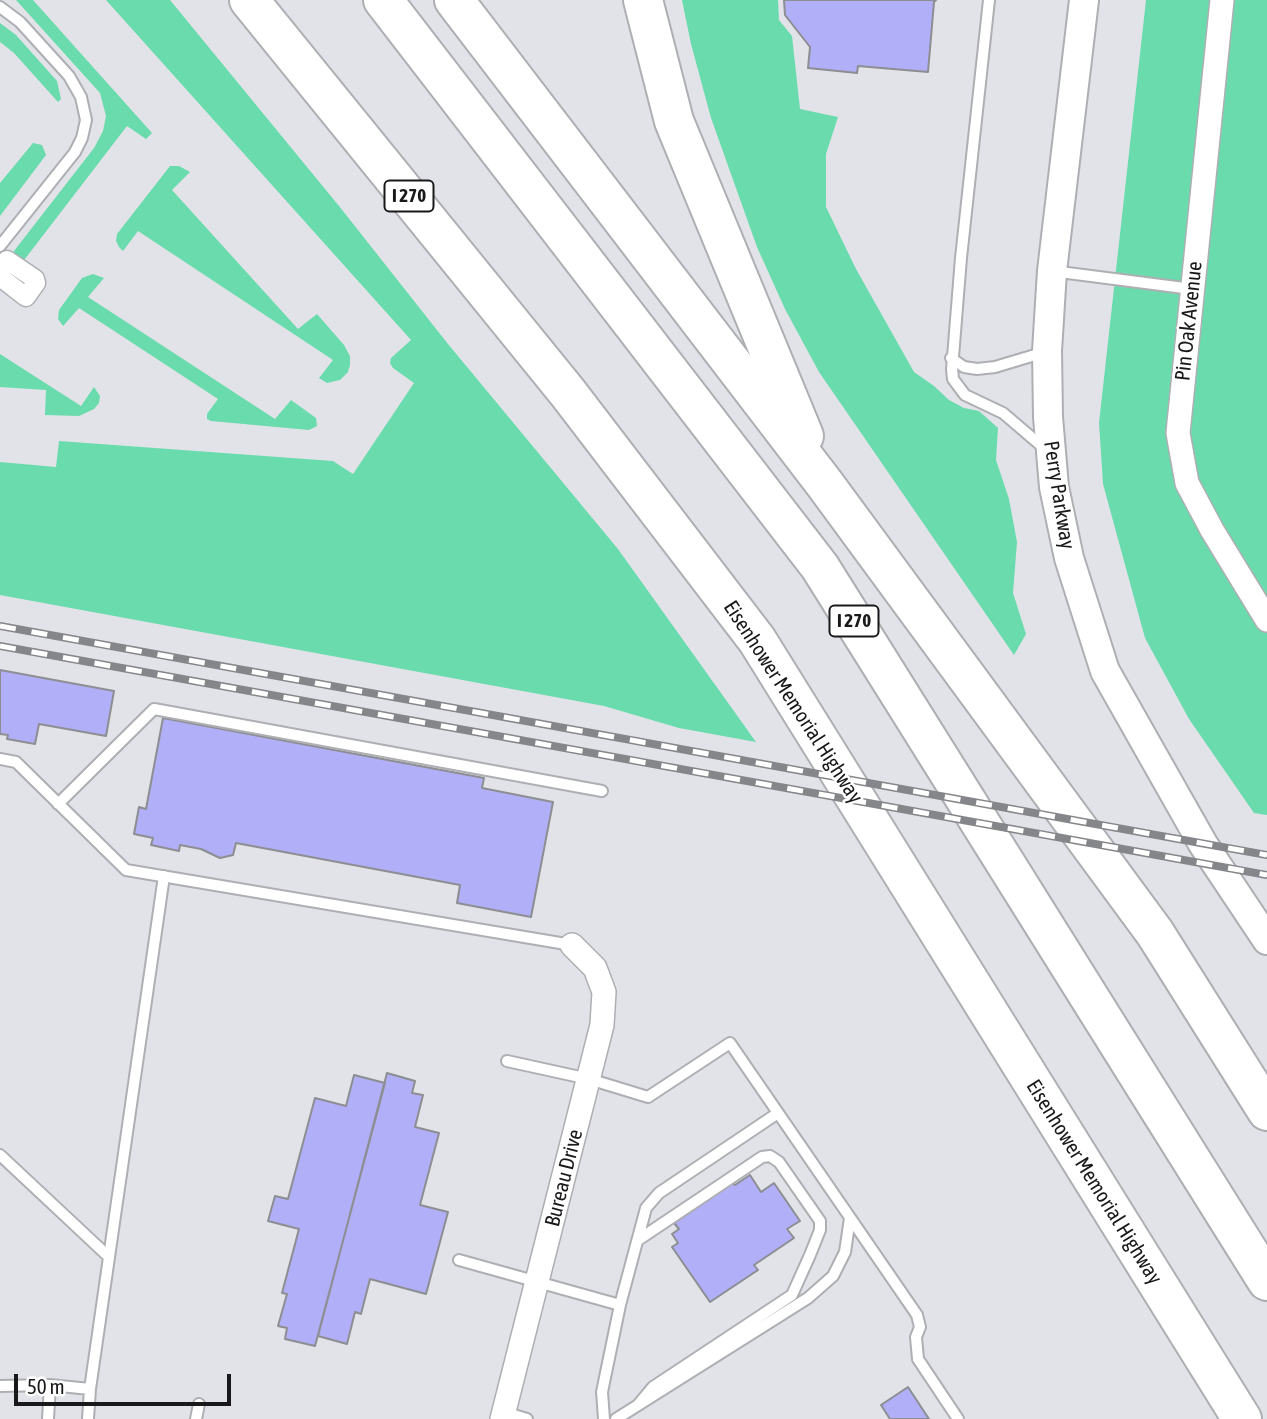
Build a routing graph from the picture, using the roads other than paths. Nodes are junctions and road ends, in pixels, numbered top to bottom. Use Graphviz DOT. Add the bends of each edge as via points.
graph roads {
  1 [pos="249,0"];
  2 [pos="383,0"];
  3 [pos="454,0"];
  4 [pos="643,0"];
  5 [pos="989,0"];
  6 [pos="1084,0"];
  7 [pos="1222,0"];
  8 [pos="0,7"];
  9 [pos="0,246"];
  10 [pos="0,270"];
  11 [pos="1052,271"];
  12 [pos="0,277"];
  13 [pos="1192,289"];
  14 [pos="1047,351"];
  15 [pos="951,358"];
  16 [pos="1050,454"];
  17 [pos="824,483"];
  18 [pos="1267,620"];
  19 [pos="0,760"];
  20 [pos="602,791"];
  21 [pos="58,804"];
  22 [pos="164,876"];
  23 [pos="1267,940"];
  24 [pos="572,945"];
  25 [pos="507,1061"];
  26 [pos="589,1079"];
  27 [pos="1267,1111"];
  28 [pos="778,1113"];
  29 [pos="0,1155"];
  30 [pos="850,1218"];
  31 [pos="638,1240"];
  32 [pos="109,1257"];
  33 [pos="460,1259"];
  34 [pos="1267,1282"];
  35 [pos="538,1283"];
  36 [pos="620,1305"];
  37 [pos="50,1385"];
  38 [pos="0,1386"];
  39 [pos="90,1389"];
  40 [pos="200,1404"];
  41 [pos="638,1405"];
  42 [pos="503,1416"];
  43 [pos="48,1419"];
  44 [pos="88,1419"];
  45 [pos="196,1419"];
  46 [pos="527,1419"];
  47 [pos="604,1419"];
  48 [pos="616,1419"];
  49 [pos="958,1419"];
  50 [pos="1242,1419"];
  1 -- 50 [label="highway, Eisenhower Memorial Highway / I 270" via="568,393 758,640"];
  2 -- 34 [label="highway, I 270" via="820,567"];
  3 -- 17 [label="highway, I 270"];
  4 -- 17 [label="highway" via="674,121"];
  5 -- 15 [label="lane"];
  6 -- 11 [label="street, Perry Parkway"];
  7 -- 13 [label="street, Pin Oak Avenue"];
  8 -- 9 [label="lane" via="20,22 69,76 81,97 86,120 75,152"];
  10 -- 12 [label="street" via="7,260 36,283 26,297"];
  11 -- 13 [label="lane"];
  11 -- 14 [label="street, Perry Parkway"];
  13 -- 18 [label="street, Pin Oak Avenue" via="1178,433 1187,483"];
  14 -- 15 [label="lane" via="977,369"];
  14 -- 16 [label="street, Perry Parkway"];
  15 -- 16 [label="lane" via="954,379 965,395 1003,413"];
  16 -- 23 [label="street, Perry Parkway" via="1069,558 1105,671 1203,844"];
  17 -- 27 [label="highway, I 270" via="1155,933"];
  19 -- 21 [label="lane" via="16,762"];
  20 -- 21 [label="lane" via="153,709"];
  21 -- 22 [label="lane" via="126,870"];
  22 -- 24 [label="lane"];
  22 -- 32 [label="lane"];
  24 -- 26 [label="street, Bureau Drive" via="595,968 604,992 602,1025"];
  25 -- 26 [label="lane"];
  26 -- 28 [label="lane" via="648,1097 730,1042"];
  26 -- 35 [label="street, Bureau Drive"];
  28 -- 30 [label="lane"];
  28 -- 31 [label="lane" via="659,1193 646,1208"];
  29 -- 32 [label="lane"];
  30 -- 41 [label="lane" via="845,1252 833,1276 808,1298"];
  30 -- 49 [label="lane" via="917,1315 918,1359"];
  31 -- 36 [label="lane"];
  31 -- 41 [label="lane" via="770,1156 820,1221 792,1295 653,1387"];
  32 -- 39 [label="lane"];
  33 -- 35 [label="lane"];
  35 -- 36 [label="lane"];
  35 -- 42 [label="street, Bureau Drive"];
  36 -- 47 [label="lane" via="602,1392"];
  37 -- 38 [label="lane"];
  37 -- 39 [label="lane"];
  37 -- 43 [label="lane"];
  39 -- 44 [label="lane"];
  40 -- 45 [label="lane"];
  41 -- 48 [label="lane"];
  42 -- 46 [label="lane"];
}
